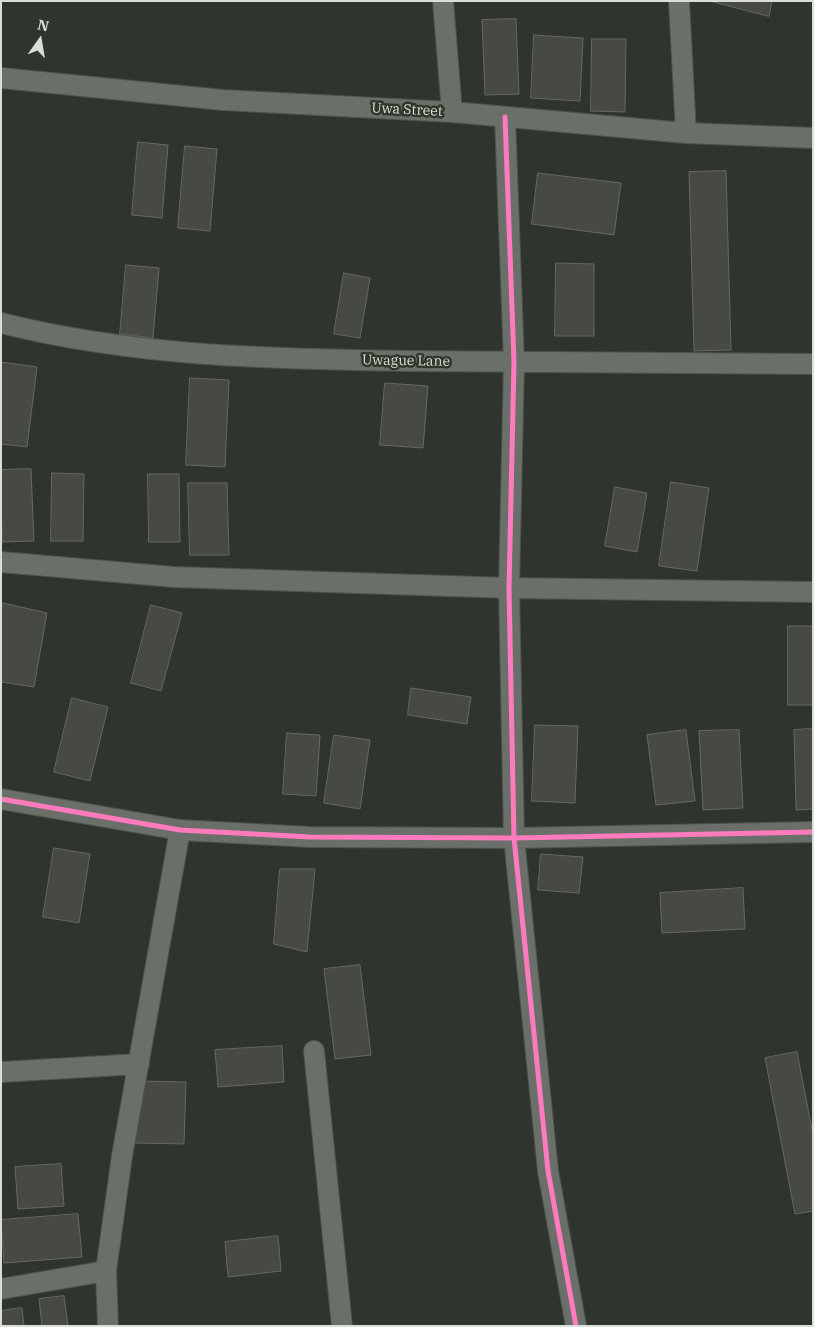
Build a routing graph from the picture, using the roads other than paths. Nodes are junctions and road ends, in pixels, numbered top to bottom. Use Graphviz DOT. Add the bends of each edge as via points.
graph roads {
  1 [pos="443,1"];
  2 [pos="679,1"];
  3 [pos="1,78"];
  4 [pos="452,112"];
  5 [pos="505,117"];
  6 [pos="686,133"];
  7 [pos="813,138"];
  8 [pos="1,324"];
  9 [pos="514,362"];
  10 [pos="813,364"];
  11 [pos="1,562"];
  12 [pos="509,588"];
  13 [pos="813,592"];
  14 [pos="1,799"];
  15 [pos="180,830"];
  16 [pos="813,832"];
  17 [pos="514,838"];
  18 [pos="314,1051"];
  19 [pos="139,1064"];
  20 [pos="1,1072"];
  21 [pos="106,1271"];
  22 [pos="1,1289"];
  23 [pos="108,1326"];
  24 [pos="342,1326"];
  25 [pos="576,1326"];
  1 -- 4 [label="street"];
  2 -- 6 [label="street"];
  3 -- 4 [label="street, Uwa Street" via="223,100"];
  4 -- 5 [label="street, Uwa Street"];
  5 -- 6 [label="street, Uwa Street"];
  5 -- 9 [label="street"];
  6 -- 7 [label="street, Uwa Street"];
  8 -- 9 [label="street, Uwague Lane" via="47,335 173,352 292,359"];
  9 -- 10 [label="street, Uwague Lane"];
  9 -- 12 [label="street"];
  11 -- 12 [label="street" via="174,577"];
  12 -- 13 [label="street"];
  12 -- 17 [label="street"];
  14 -- 15 [label="street"];
  15 -- 17 [label="street" via="310,836"];
  15 -- 19 [label="street"];
  16 -- 17 [label="street"];
  17 -- 25 [label="street" via="548,1171"];
  18 -- 24 [label="street"];
  19 -- 20 [label="street"];
  19 -- 21 [label="street"];
  21 -- 22 [label="street"];
  21 -- 23 [label="street"];
}
